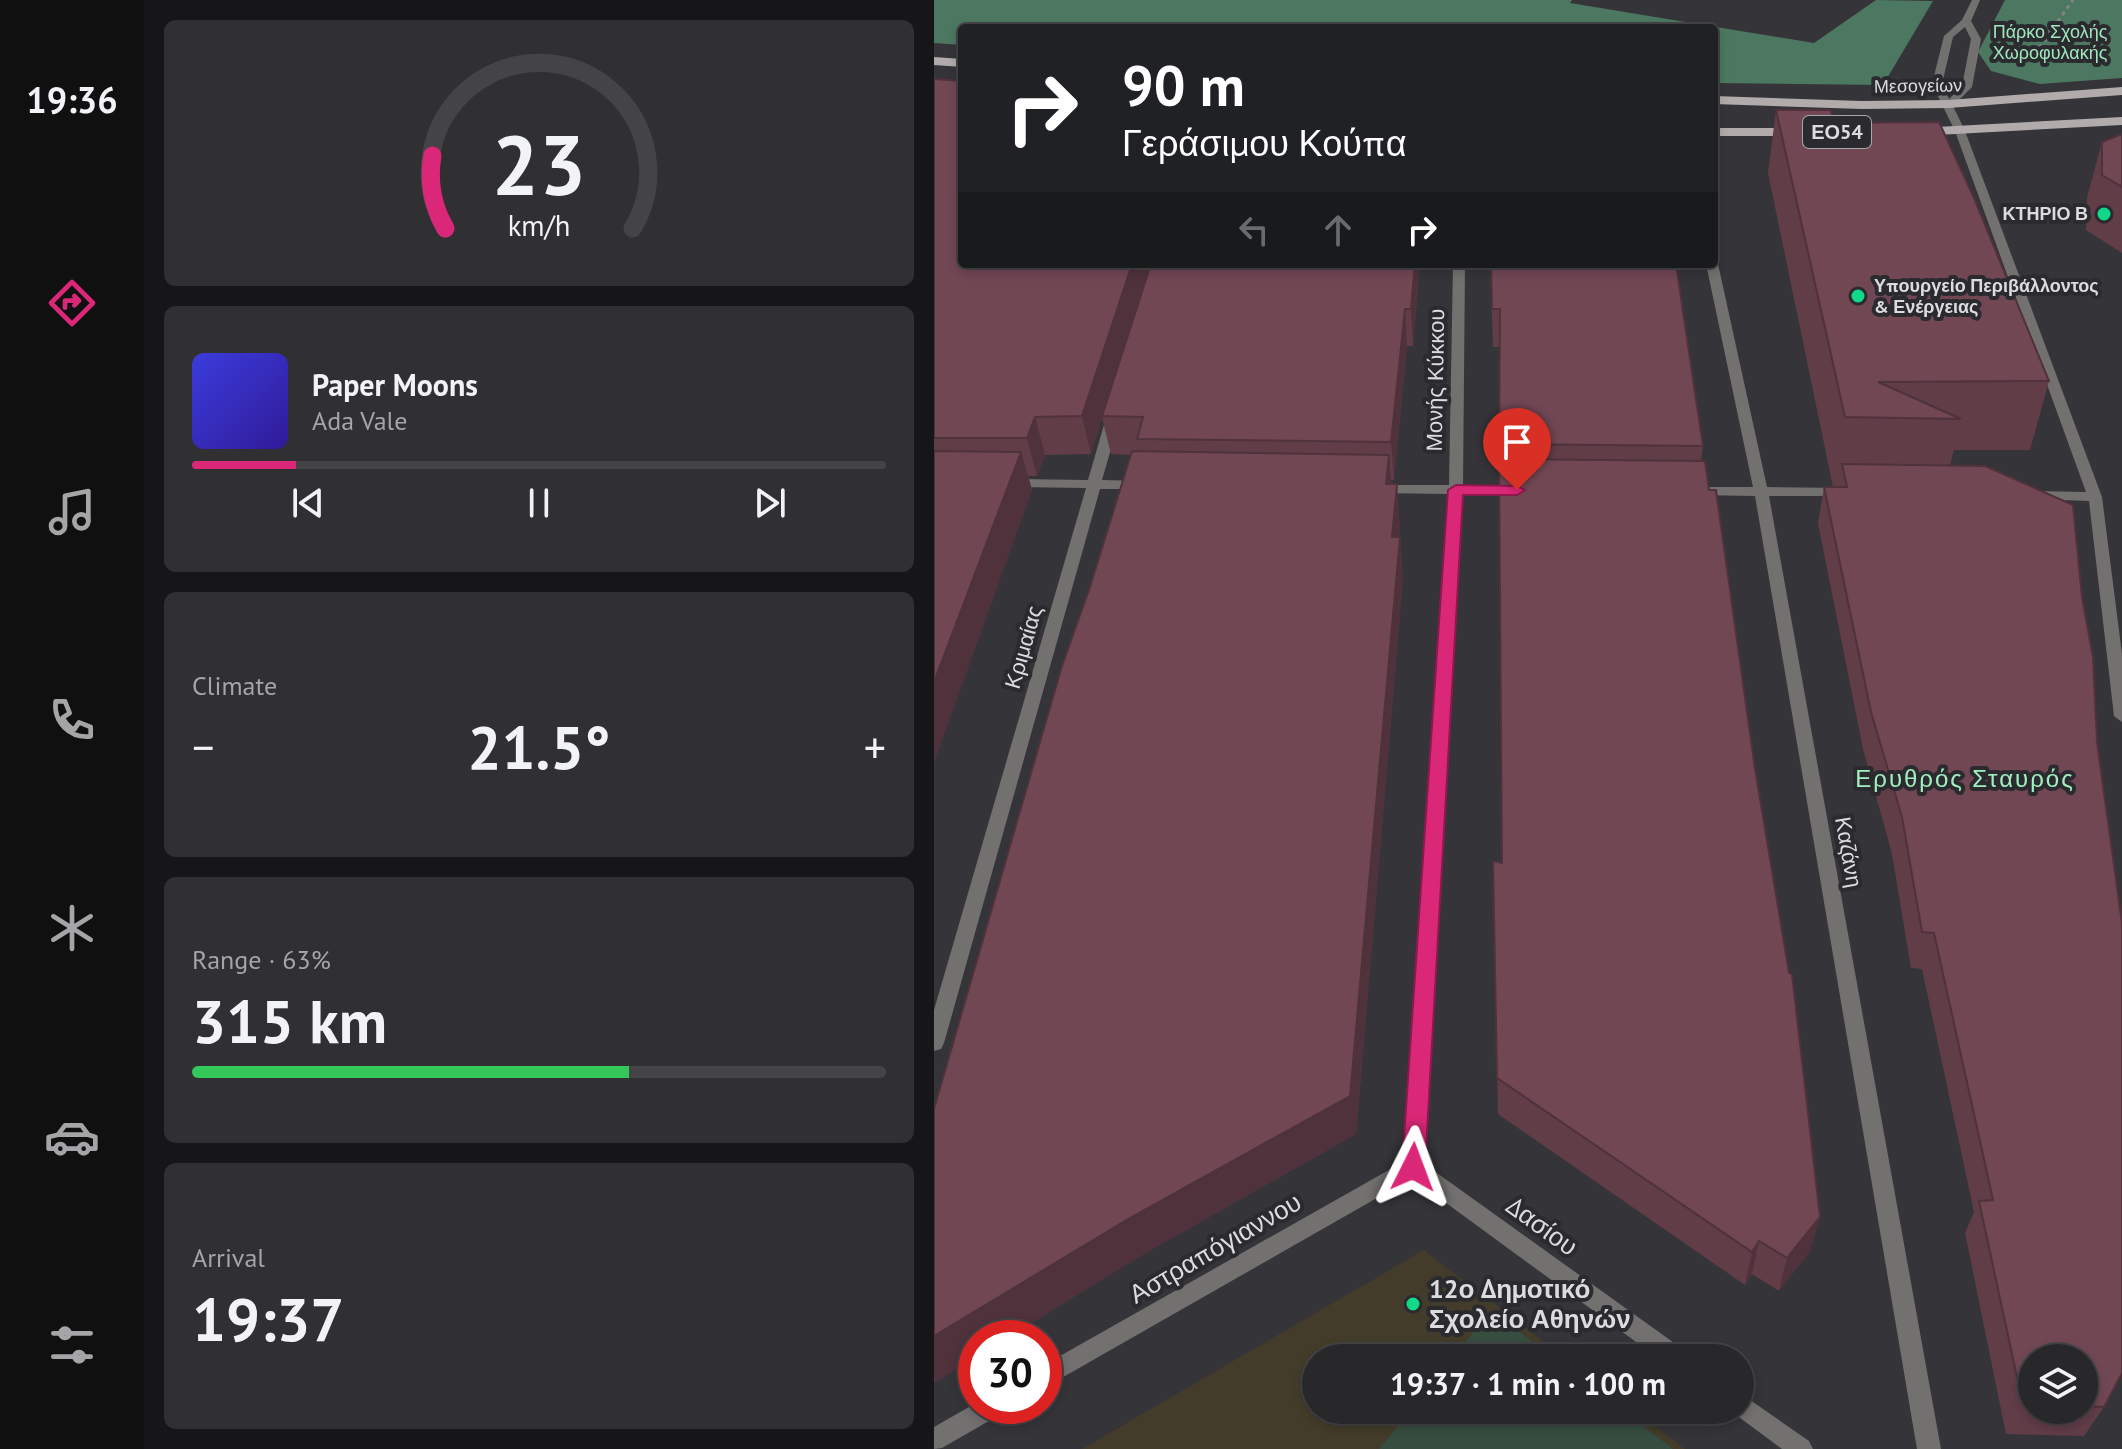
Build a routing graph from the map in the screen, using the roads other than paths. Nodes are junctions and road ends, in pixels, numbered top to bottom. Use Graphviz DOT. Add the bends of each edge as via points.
graph roads {
  1 [pos="1976,0"];
  2 [pos="1966,21"];
  3 [pos="934,61"];
  4 [pos="958,63"];
  5 [pos="2122,91"];
  6 [pos="1718,100"];
  7 [pos="1949,104"];
  8 [pos="2122,121"];
  9 [pos="1960,131"];
  10 [pos="1718,132"];
  11 [pos="1810,132"];
  12 [pos="1905,132"];
  13 [pos="1459,268"];
  14 [pos="1713,268"];
  15 [pos="1119,396"];
  16 [pos="997,483"];
  17 [pos="1092,484"];
  18 [pos="1156,485"];
  19 [pos="1361,489"];
  20 [pos="1456,490"];
  21 [pos="1532,490"];
  22 [pos="1684,491"];
  23 [pos="1761,491"];
  24 [pos="1856,493"];
  25 [pos="2015,495"];
  26 [pos="2095,497"];
  27 [pos="2122,716"];
  28 [pos="934,1043"];
  29 [pos="1413,1167"];
  30 [pos="1657,1344"];
  31 [pos="1062,1367"];
  32 [pos="1754,1414"];
  33 [pos="962,1424"];
  34 [pos="934,1440"];
  35 [pos="1801,1449"];
  36 [pos="1929,1449"];
  1 -- 2 [label="street"];
  2 -- 7 [label="street" via="1976,39 1967,87"];
  2 -- 7 [label="street" via="1949,36 1937,84"];
  3 -- 4 [label="main road"];
  5 -- 7 [label="main road, Μεσογείων / ΕΟ54"];
  6 -- 7 [label="main road, Μεσογείων / ΕΟ54"];
  7 -- 9 [label="street"];
  8 -- 9 [label="main road"];
  9 -- 12 [label="main road"];
  9 -- 26 [label="street"];
  10 -- 11 [label="main road, ΕΟ54"];
  13 -- 20 [label="street, Μονής Κύκκου"];
  14 -- 23 [label="street, Καζάνη"];
  15 -- 17 [label="street, Κριμαίας"];
  16 -- 17 [label="street"];
  17 -- 18 [label="street"];
  17 -- 28 [label="street, Κριμαίας"];
  19 -- 20 [label="street"];
  20 -- 21 [label="street"];
  20 -- 29 [label="street, Μονής Κύκκου"];
  22 -- 23 [label="street"];
  23 -- 24 [label="street"];
  23 -- 36 [label="street, Καζάνη"];
  25 -- 26 [label="street"];
  26 -- 27 [label="street"];
  29 -- 30 [label="street, Δασίου"];
  29 -- 31 [label="street, Αστραπόγιαννου"];
  32 -- 35 [label="street"];
  33 -- 34 [label="street"];
}
